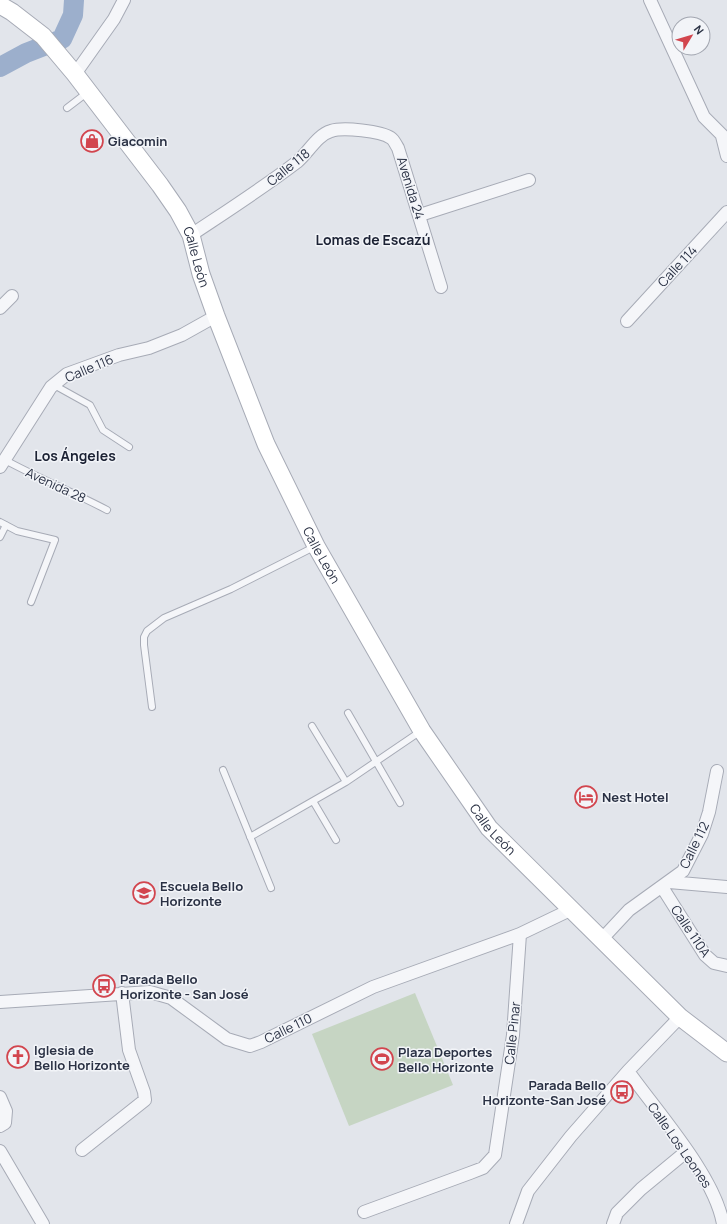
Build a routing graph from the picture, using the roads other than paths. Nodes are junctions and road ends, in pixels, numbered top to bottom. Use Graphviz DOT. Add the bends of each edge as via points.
graph roads {
  1 [pos="124,0"];
  2 [pos="650,0"];
  3 [pos="0,5"];
  4 [pos="75,74"];
  5 [pos="88,92"];
  6 [pos="67,108"];
  7 [pos="392,138"];
  8 [pos="724,138"];
  9 [pos="727,156"];
  10 [pos="529,180"];
  11 [pos="727,212"];
  12 [pos="420,215"];
  13 [pos="191,235"];
  14 [pos="440,287"];
  15 [pos="12,296"];
  16 [pos="0,308"];
  17 [pos="216,316"];
  18 [pos="627,321"];
  19 [pos="54,385"];
  20 [pos="129,448"];
  21 [pos="2,463"];
  22 [pos="107,510"];
  23 [pos="3,524"];
  24 [pos="0,537"];
  25 [pos="316,546"];
  26 [pos="31,602"];
  27 [pos="152,707"];
  28 [pos="348,713"];
  29 [pos="312,726"];
  30 [pos="422,731"];
  31 [pos="376,761"];
  32 [pos="223,770"];
  33 [pos="717,771"];
  34 [pos="346,782"];
  35 [pos="313,801"];
  36 [pos="400,802"];
  37 [pos="250,837"];
  38 [pos="336,840"];
  39 [pos="666,885"];
  40 [pos="727,887"];
  41 [pos="271,888"];
  42 [pos="570,910"];
  43 [pos="520,934"];
  44 [pos="601,940"];
  45 [pos="727,966"];
  46 [pos="122,993"];
  47 [pos="0,1002"];
  48 [pos="680,1017"];
  49 [pos="727,1053"];
  50 [pos="628,1071"];
  51 [pos="0,1097"];
  52 [pos="0,1126"];
  53 [pos="82,1150"];
  54 [pos="0,1151"];
  55 [pos="687,1151"];
  56 [pos="364,1212"];
  57 [pos="43,1224"];
  58 [pos="516,1224"];
  59 [pos="613,1224"];
  60 [pos="723,1224"];
  1 -- 4 [label="street" via="114,19"];
  2 -- 8 [label="street" via="704,117"];
  3 -- 4 [label="main road, Calle León" via="43,36"];
  4 -- 5 [label="main road, Calle León"];
  5 -- 6 [label="lane"];
  5 -- 13 [label="main road, Calle León" via="160,185"];
  7 -- 12 [label="street, Avenida 24" via="398,148"];
  7 -- 13 [label="street, Calle 118" via="375,133 330,131 299,160"];
  8 -- 9 [label="street"];
  10 -- 12 [label="street"];
  11 -- 18 [label="street, Calle 114"];
  12 -- 14 [label="street, Avenida 24"];
  13 -- 17 [label="main road, Calle León"];
  15 -- 16 [label="street"];
  17 -- 19 [label="street, Calle 116" via="182,335 67,374"];
  17 -- 25 [label="main road, Calle León" via="266,444"];
  19 -- 20 [label="lane" via="90,405 103,430"];
  19 -- 21 [label="street, Calle 116"];
  21 -- 22 [label="lane, Avenida 28" via="77,494"];
  23 -- 24 [label="lane"];
  23 -- 26 [label="lane" via="17,531 55,540"];
  25 -- 27 [label="lane" via="231,589 164,618 147,631 144,645"];
  25 -- 30 [label="main road, Calle León"];
  28 -- 31 [label="lane"];
  29 -- 34 [label="lane"];
  30 -- 31 [label="lane"];
  30 -- 42 [label="main road, Calle León" via="489,828"];
  31 -- 34 [label="lane"];
  31 -- 36 [label="lane"];
  32 -- 37 [label="lane"];
  33 -- 39 [label="street, Calle 112" via="702,834 683,871"];
  34 -- 35 [label="lane"];
  35 -- 37 [label="lane"];
  35 -- 38 [label="lane"];
  37 -- 41 [label="lane"];
  39 -- 40 [label="street"];
  39 -- 44 [label="street" via="629,910"];
  39 -- 45 [label="street, Calle 110A" via="705,955 714,963"];
  42 -- 43 [label="street, Calle 110"];
  42 -- 44 [label="main road, Calle León"];
  43 -- 46 [label="street, Calle 110" via="373,987 250,1046 228,1040 171,998 150,992"];
  43 -- 56 [label="street, Calle Pinar" via="513,1035 496,1155 483,1168"];
  44 -- 48 [label="main road, Calle León"];
  46 -- 47 [label="street, Calle 110"];
  46 -- 53 [label="street" via="129,1050 145,1100"];
  48 -- 49 [label="main road, Calle León"];
  48 -- 50 [label="street"];
  50 -- 55 [label="street, Calle Los Leones"];
  50 -- 58 [label="street" via="571,1136 528,1192"];
  51 -- 52 [label="street" via="6,1111 5,1123"];
  54 -- 57 [label="street"];
  55 -- 59 [label="street" via="641,1189 617,1213"];
  55 -- 60 [label="street, Calle Los Leones" via="711,1188"];
}
